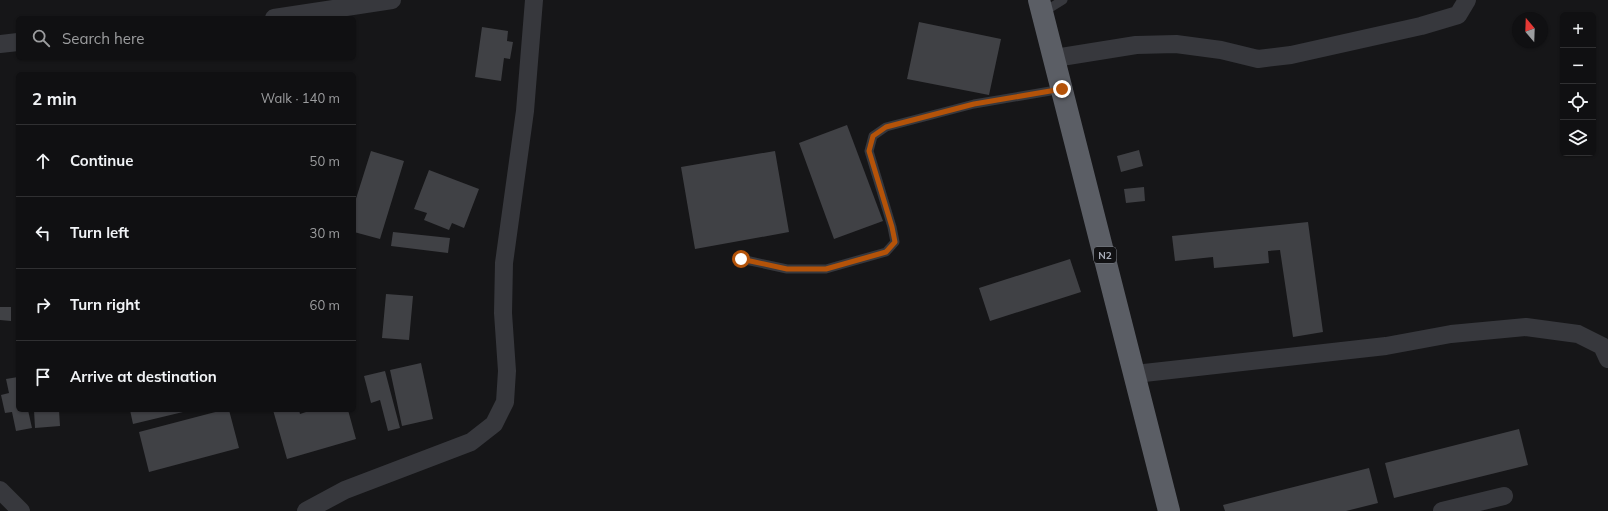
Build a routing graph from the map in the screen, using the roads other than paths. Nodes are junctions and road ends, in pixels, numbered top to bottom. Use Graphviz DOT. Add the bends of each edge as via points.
graph roads {
  1 [pos="392,0"];
  2 [pos="534,0"];
  3 [pos="1063,0"];
  4 [pos="1467,0"];
  5 [pos="344,4"];
  6 [pos="1041,6"];
  7 [pos="284,16"];
  8 [pos="16,42"];
  9 [pos="0,44"];
  10 [pos="1054,58"];
  11 [pos="1062,89"];
  12 [pos="741,259"];
  13 [pos="1608,359"];
  14 [pos="1136,374"];
  15 [pos="0,490"];
  16 [pos="1504,496"];
  17 [pos="22,511"];
  18 [pos="306,511"];
  19 [pos="1169,511"];
  20 [pos="1442,511"];
  1 -- 5 [label="street"];
  2 -- 18 [label="street" via="525,111 504,263 503,313 507,371 505,402 494,424 471,442 345,490"];
  3 -- 6 [label="lane"];
  4 -- 10 [label="street" via="1458,15 1421,26 1291,55 1258,59 1221,50 1176,44 1136,45"];
  5 -- 7 [label="street"];
  6 -- 10 [label="highway, N2"];
  8 -- 9 [label="street"];
  10 -- 11 [label="highway, N2"];
  11 -- 12 [label="lane" via="974,104 886,127 873,136 869,151 895,242 886,252 826,269 787,269"];
  11 -- 14 [label="highway, N2"];
  13 -- 14 [label="street" via="1602,346 1578,334 1526,327 1451,334 1386,346"];
  14 -- 19 [label="highway, N2"];
  15 -- 17 [label="street"];
  16 -- 20 [label="street"];
}
